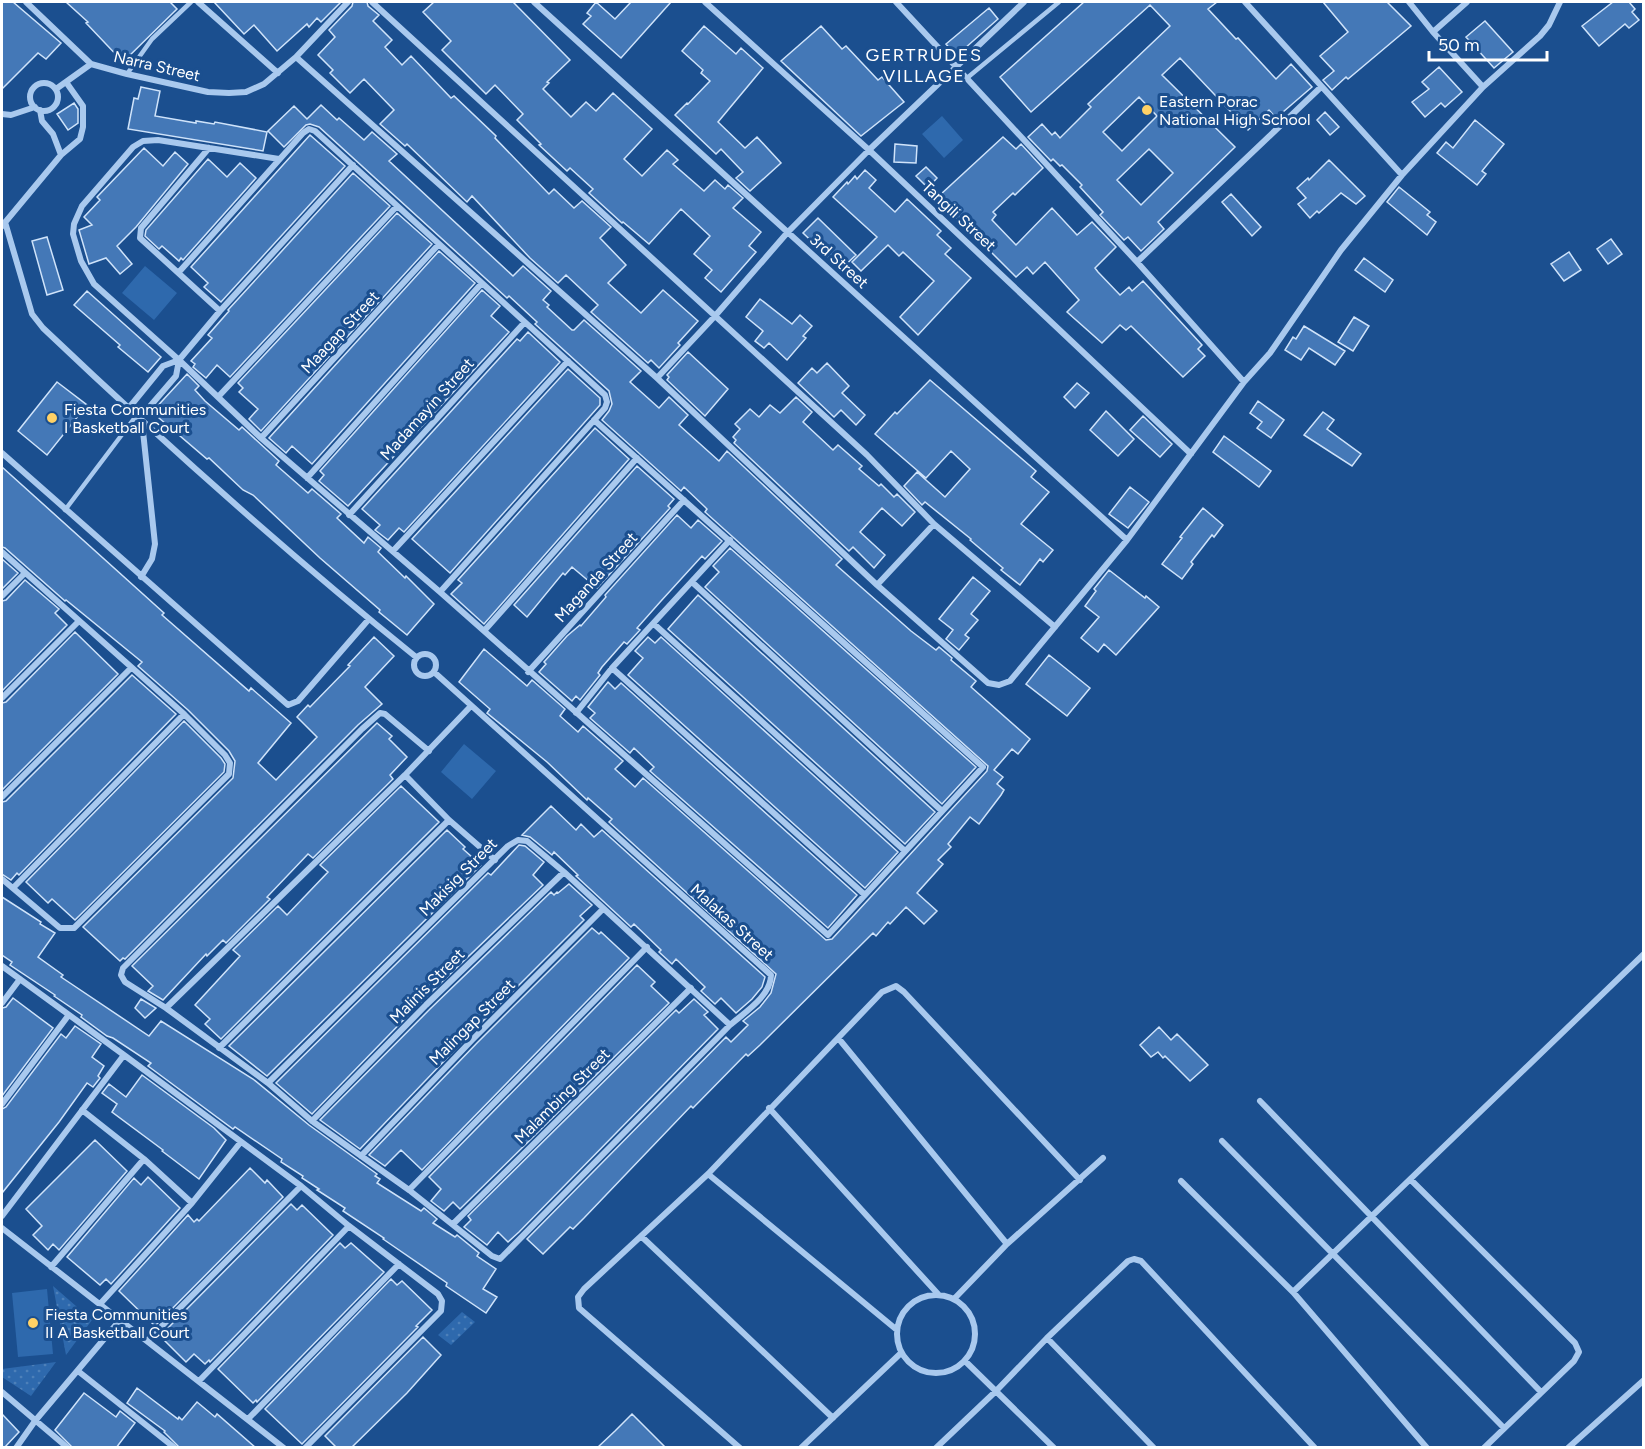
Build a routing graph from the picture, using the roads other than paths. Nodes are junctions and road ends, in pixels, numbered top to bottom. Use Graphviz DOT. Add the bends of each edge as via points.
graph roads {
  1 [pos="26,2"];
  2 [pos="191,2"];
  3 [pos="198,2"];
  4 [pos="348,2"];
  5 [pos="372,2"];
  6 [pos="534,2"];
  7 [pos="705,2"];
  8 [pos="896,2"];
  9 [pos="1024,2"];
  10 [pos="1059,2"];
  11 [pos="1245,2"];
  12 [pos="1409,2"];
  13 [pos="1467,2"];
  14 [pos="1560,2"];
  15 [pos="1433,32"];
  16 [pos="296,57"];
  17 [pos="91,64"];
  18 [pos="956,68"];
  19 [pos="278,73"];
  20 [pos="127,74"];
  21 [pos="967,78"];
  22 [pos="66,82"];
  23 [pos="1322,87"];
  24 [pos="1483,87"];
  25 [pos="56,89"];
  26 [pos="37,109"];
  27 [pos="2,114"];
  28 [pos="210,148"];
  29 [pos="869,150"];
  30 [pos="61,155"];
  31 [pos="279,159"];
  32 [pos="353,165"];
  33 [pos="1402,175"];
  34 [pos="397,206"];
  35 [pos="3,224"];
  36 [pos="787,233"];
  37 [pos="439,244"];
  38 [pos="1137,262"];
  39 [pos="179,272"];
  40 [pos="482,283"];
  41 [pos="220,311"];
  42 [pos="715,316"];
  43 [pos="524,323"];
  44 [pos="179,360"];
  45 [pos="568,361"];
  46 [pos="657,378"];
  47 [pos="1244,382"];
  48 [pos="218,397"];
  49 [pos="128,409"];
  50 [pos="139,418"];
  51 [pos="594,420"];
  52 [pos="261,438"];
  53 [pos="2,453"];
  54 [pos="1191,454"];
  55 [pos="637,458"];
  56 [pos="307,478"];
  57 [pos="684,500"];
  58 [pos="65,511"];
  59 [pos="349,514"];
  60 [pos="934,524"];
  61 [pos="730,540"];
  62 [pos="1127,540"];
  63 [pos="393,551"];
  64 [pos="2,552"];
  65 [pos="25,573"];
  66 [pos="141,577"];
  67 [pos="692,582"];
  68 [pos="877,585"];
  69 [pos="440,592"];
  70 [pos="2,596"];
  71 [pos="369,619"];
  72 [pos="79,621"];
  73 [pos="654,624"];
  74 [pos="1055,627"];
  75 [pos="484,632"];
  76 [pos="416,657"];
  77 [pos="131,668"];
  78 [pos="612,668"];
  79 [pos="434,672"];
  80 [pos="528,672"];
  81 [pos="2,698"];
  82 [pos="470,707"];
  83 [pos="576,713"];
  84 [pos="184,714"];
  85 [pos="429,751"];
  86 [pos="405,775"];
  87 [pos="2,797"];
  88 [pos="942,811"];
  89 [pos="449,820"];
  90 [pos="905,851"];
  91 [pos="495,860"];
  92 [pos="564,872"];
  93 [pos="2,879"];
  94 [pos="13,888"];
  95 [pos="865,895"];
  96 [pos="603,909"];
  97 [pos="647,947"];
  98 [pos="1644,954"];
  99 [pos="2,966"];
  100 [pos="20,979"];
  101 [pos="691,988"];
  102 [pos="2,1003"];
  103 [pos="166,1008"];
  104 [pos="68,1016"];
  105 [pos="730,1025"];
  106 [pos="839,1039"];
  107 [pos="219,1048"];
  108 [pos="123,1055"];
  109 [pos="268,1083"];
  110 [pos="1260,1101"];
  111 [pos="2,1104"];
  112 [pos="769,1108"];
  113 [pos="82,1110"];
  114 [pos="312,1121"];
  115 [pos="1222,1141"];
  116 [pos="240,1143"];
  117 [pos="361,1156"];
  118 [pos="1104,1158"];
  119 [pos="144,1159"];
  120 [pos="708,1174"];
  121 [pos="1080,1180"];
  122 [pos="1411,1180"];
  123 [pos="1181,1181"];
  124 [pos="301,1186"];
  125 [pos="409,1190"];
  126 [pos="192,1203"];
  127 [pos="2,1216"];
  128 [pos="1372,1217"];
  129 [pos="453,1224"];
  130 [pos="349,1226"];
  131 [pos="2,1228"];
  132 [pos="640,1236"];
  133 [pos="1007,1244"];
  134 [pos="1331,1254"];
  135 [pos="399,1264"];
  136 [pos="51,1267"];
  137 [pos="1293,1292"];
  138 [pos="938,1294"];
  139 [pos="954,1299"];
  140 [pos="100,1305"];
  141 [pos="120,1320"];
  142 [pos="897,1330"];
  143 [pos="1047,1338"];
  144 [pos="147,1341"];
  145 [pos="901,1353"];
  146 [pos="965,1361"];
  147 [pos="78,1371"];
  148 [pos="1644,1380"];
  149 [pos="199,1381"];
  150 [pos="996,1390"];
  151 [pos="2,1392"];
  152 [pos="1541,1392"];
  153 [pos="833,1418"];
  154 [pos="248,1419"];
  155 [pos="35,1421"];
  156 [pos="1504,1428"];
  157 [pos="939,1446"];
  158 [pos="16,1448"];
  159 [pos="68,1448"];
  160 [pos="175,1448"];
  161 [pos="284,1448"];
  162 [pos="306,1448"];
  163 [pos="740,1448"];
  164 [pos="801,1448"];
  165 [pos="1054,1448"];
  166 [pos="1154,1448"];
  167 [pos="1315,1448"];
  168 [pos="1427,1448"];
  169 [pos="1484,1448"];
  170 [pos="1568,1448"];
  1 -- 17 [label="street, Narra Street"];
  2 -- 20 [label="lane" via="152,39"];
  3 -- 19 [label="street"];
  4 -- 16 [label="street, Narra Street"];
  5 -- 42 [label="street"];
  6 -- 36 [label="street, 3rd Street"];
  7 -- 29 [label="street, Tangili Street"];
  8 -- 18 [label="street"];
  9 -- 18 [label="street"];
  10 -- 21 [label="lane"];
  11 -- 23 [label="street"];
  12 -- 15 [label="street"];
  13 -- 15 [label="street"];
  14 -- 24 [label="street" via="1550,25"];
  15 -- 24 [label="street"];
  16 -- 19 [label="street, Narra Street"];
  16 -- 46 [label="street"];
  17 -- 20 [label="street, Narra Street"];
  17 -- 22 [label="street"];
  18 -- 21 [label="street"];
  18 -- 29 [label="street"];
  19 -- 20 [label="street, Narra Street" via="246,92 229,93"];
  21 -- 38 [label="street"];
  22 -- 25 [label="street"];
  22 -- 30 [label="street" via="83,106 84,120 80,139"];
  23 -- 33 [label="street"];
  23 -- 38 [label="street"];
  24 -- 33 [label="street"];
  25 -- 26 [label="street" via="55,105 51,109"];
  25 -- 26 [label="street" via="43,82 33,87 30,98"];
  26 -- 27 [label="street"];
  26 -- 30 [label="street"];
  28 -- 31 [label="street"];
  28 -- 39 [label="street" via="139,233"];
  28 -- 44 [label="street" via="143,141 124,155 81,206 74,224 81,261 94,284"];
  29 -- 36 [label="street"];
  29 -- 54 [label="street, Tangili Street"];
  30 -- 35 [label="street"];
  31 -- 32 [label="street" via="309,129"];
  31 -- 39 [label="street"];
  32 -- 34 [label="street"];
  32 -- 41 [label="street"];
  33 -- 47 [label="street" via="1341,250 1270,353"];
  34 -- 37 [label="street"];
  34 -- 48 [label="street"];
  35 -- 49 [label="street" via="32,314"];
  36 -- 42 [label="street"];
  36 -- 62 [label="street, 3rd Street"];
  37 -- 40 [label="street"];
  37 -- 52 [label="street, Maagap Street"];
  38 -- 47 [label="street"];
  39 -- 41 [label="street"];
  40 -- 43 [label="street"];
  40 -- 56 [label="street"];
  41 -- 44 [label="street"];
  42 -- 46 [label="street"];
  42 -- 60 [label="street" via="867,455"];
  43 -- 45 [label="street"];
  43 -- 59 [label="street, Madamayin Street"];
  44 -- 48 [label="street"];
  44 -- 49 [label="street" via="163,366"];
  44 -- 50 [label="street" via="176,376"];
  45 -- 51 [label="street" via="605,395 605,408"];
  45 -- 63 [label="street"];
  46 -- 68 [label="street"];
  47 -- 54 [label="street"];
  48 -- 52 [label="street"];
  49 -- 50 [label="street"];
  50 -- 58 [label="lane"];
  50 -- 66 [label="street" via="155,544 152,559"];
  50 -- 71 [label="street"];
  51 -- 55 [label="street"];
  51 -- 69 [label="street"];
  52 -- 56 [label="street"];
  53 -- 58 [label="street"];
  54 -- 62 [label="street"];
  55 -- 57 [label="street"];
  55 -- 75 [label="street"];
  56 -- 59 [label="street"];
  57 -- 61 [label="street"];
  57 -- 80 [label="street, Maganda Street"];
  58 -- 66 [label="street"];
  59 -- 63 [label="street"];
  60 -- 68 [label="street"];
  60 -- 74 [label="street"];
  61 -- 67 [label="street"];
  61 -- 88 [label="street" via="983,767"];
  62 -- 74 [label="street"];
  63 -- 69 [label="street"];
  64 -- 65 [label="street"];
  65 -- 70 [label="street"];
  65 -- 72 [label="street"];
  66 -- 71 [label="street" via="288,705 298,700"];
  67 -- 73 [label="street"];
  67 -- 88 [label="street"];
  68 -- 74 [label="street" via="988,683 1010,681"];
  69 -- 75 [label="street"];
  71 -- 76 [label="street"];
  72 -- 77 [label="street"];
  72 -- 81 [label="street"];
  73 -- 78 [label="street"];
  73 -- 90 [label="street"];
  75 -- 80 [label="street"];
  76 -- 79 [label="street" via="429,654 436,666"];
  76 -- 79 [label="street" via="413,666 417,674 426,677"];
  77 -- 84 [label="street"];
  77 -- 87 [label="street"];
  78 -- 83 [label="street"];
  78 -- 95 [label="street"];
  79 -- 82 [label="street, Malakas Street"];
  80 -- 83 [label="street"];
  82 -- 85 [label="street"];
  82 -- 105 [label="street, Malakas Street" via="771,975 767,991"];
  83 -- 95 [label="street" via="828,935"];
  84 -- 94 [label="street"];
  84 -- 94 [label="street" via="225,755 230,763 229,774 74,928 60,928"];
  85 -- 86 [label="street"];
  85 -- 103 [label="street" via="385,714 380,713 362,729 123,968 125,982"];
  86 -- 89 [label="street"];
  86 -- 103 [label="street"];
  88 -- 90 [label="street"];
  89 -- 91 [label="street"];
  89 -- 107 [label="street"];
  90 -- 95 [label="street"];
  91 -- 92 [label="street, Makisig Street" via="518,840 527,841"];
  91 -- 109 [label="street, Makisig Street"];
  92 -- 96 [label="street, Makisig Street"];
  92 -- 114 [label="street, Malinis Street"];
  93 -- 94 [label="street"];
  96 -- 97 [label="street, Makisig Street"];
  96 -- 117 [label="street, Malingap Street"];
  97 -- 101 [label="street, Makisig Street"];
  97 -- 125 [label="street"];
  98 -- 122 [label="street"];
  99 -- 100 [label="street"];
  100 -- 102 [label="street"];
  100 -- 104 [label="street"];
  101 -- 105 [label="street, Makisig Street"];
  101 -- 129 [label="street, Malambing Street"];
  103 -- 107 [label="street"];
  104 -- 108 [label="street"];
  104 -- 111 [label="street"];
  105 -- 129 [label="street, Malakas Street" via="500,1259"];
  106 -- 112 [label="street"];
  106 -- 121 [label="street" via="882,992 896,986"];
  106 -- 133 [label="street"];
  107 -- 109 [label="street"];
  108 -- 113 [label="street"];
  108 -- 116 [label="street"];
  109 -- 114 [label="street"];
  110 -- 128 [label="street"];
  112 -- 120 [label="street"];
  112 -- 138 [label="street"];
  113 -- 119 [label="street"];
  113 -- 127 [label="street"];
  114 -- 117 [label="street"];
  115 -- 134 [label="street"];
  116 -- 124 [label="street"];
  116 -- 126 [label="street"];
  117 -- 125 [label="street"];
  118 -- 121 [label="street"];
  119 -- 126 [label="street"];
  119 -- 136 [label="street"];
  120 -- 132 [label="street"];
  120 -- 142 [label="street"];
  121 -- 133 [label="street"];
  122 -- 128 [label="street"];
  122 -- 152 [label="street" via="1575,1343 1579,1352 1574,1361"];
  123 -- 137 [label="street"];
  124 -- 130 [label="street"];
  124 -- 144 [label="street"];
  125 -- 129 [label="street"];
  126 -- 140 [label="street"];
  128 -- 134 [label="street"];
  128 -- 152 [label="street"];
  130 -- 135 [label="street"];
  130 -- 149 [label="street"];
  131 -- 136 [label="street"];
  132 -- 153 [label="street"];
  132 -- 163 [label="street" via="584,1289 578,1297 579,1308"];
  133 -- 139 [label="street"];
  134 -- 137 [label="street"];
  134 -- 156 [label="street"];
  135 -- 154 [label="street"];
  135 -- 162 [label="street" via="438,1294 441,1311"];
  136 -- 140 [label="street"];
  137 -- 168 [label="street"];
  138 -- 139 [label="street"];
  138 -- 142 [label="street" via="915,1301 906,1309"];
  139 -- 146 [label="street" via="972,1316 975,1328 974,1345"];
  140 -- 141 [label="street"];
  141 -- 144 [label="street"];
  141 -- 147 [label="street"];
  142 -- 145 [label="street"];
  143 -- 150 [label="street"];
  143 -- 166 [label="street"];
  143 -- 167 [label="street" via="1128,1261 1141,1261"];
  144 -- 149 [label="street"];
  145 -- 146 [label="street" via="919,1370 931,1373 956,1369"];
  145 -- 153 [label="street"];
  146 -- 150 [label="street"];
  147 -- 155 [label="street"];
  147 -- 160 [label="street"];
  148 -- 170 [label="street"];
  149 -- 154 [label="street"];
  150 -- 157 [label="street"];
  150 -- 165 [label="street"];
  151 -- 155 [label="street"];
  152 -- 156 [label="street"];
  153 -- 164 [label="street"];
  154 -- 161 [label="street"];
  155 -- 158 [label="street"];
  155 -- 159 [label="street"];
  156 -- 169 [label="street"];
}
